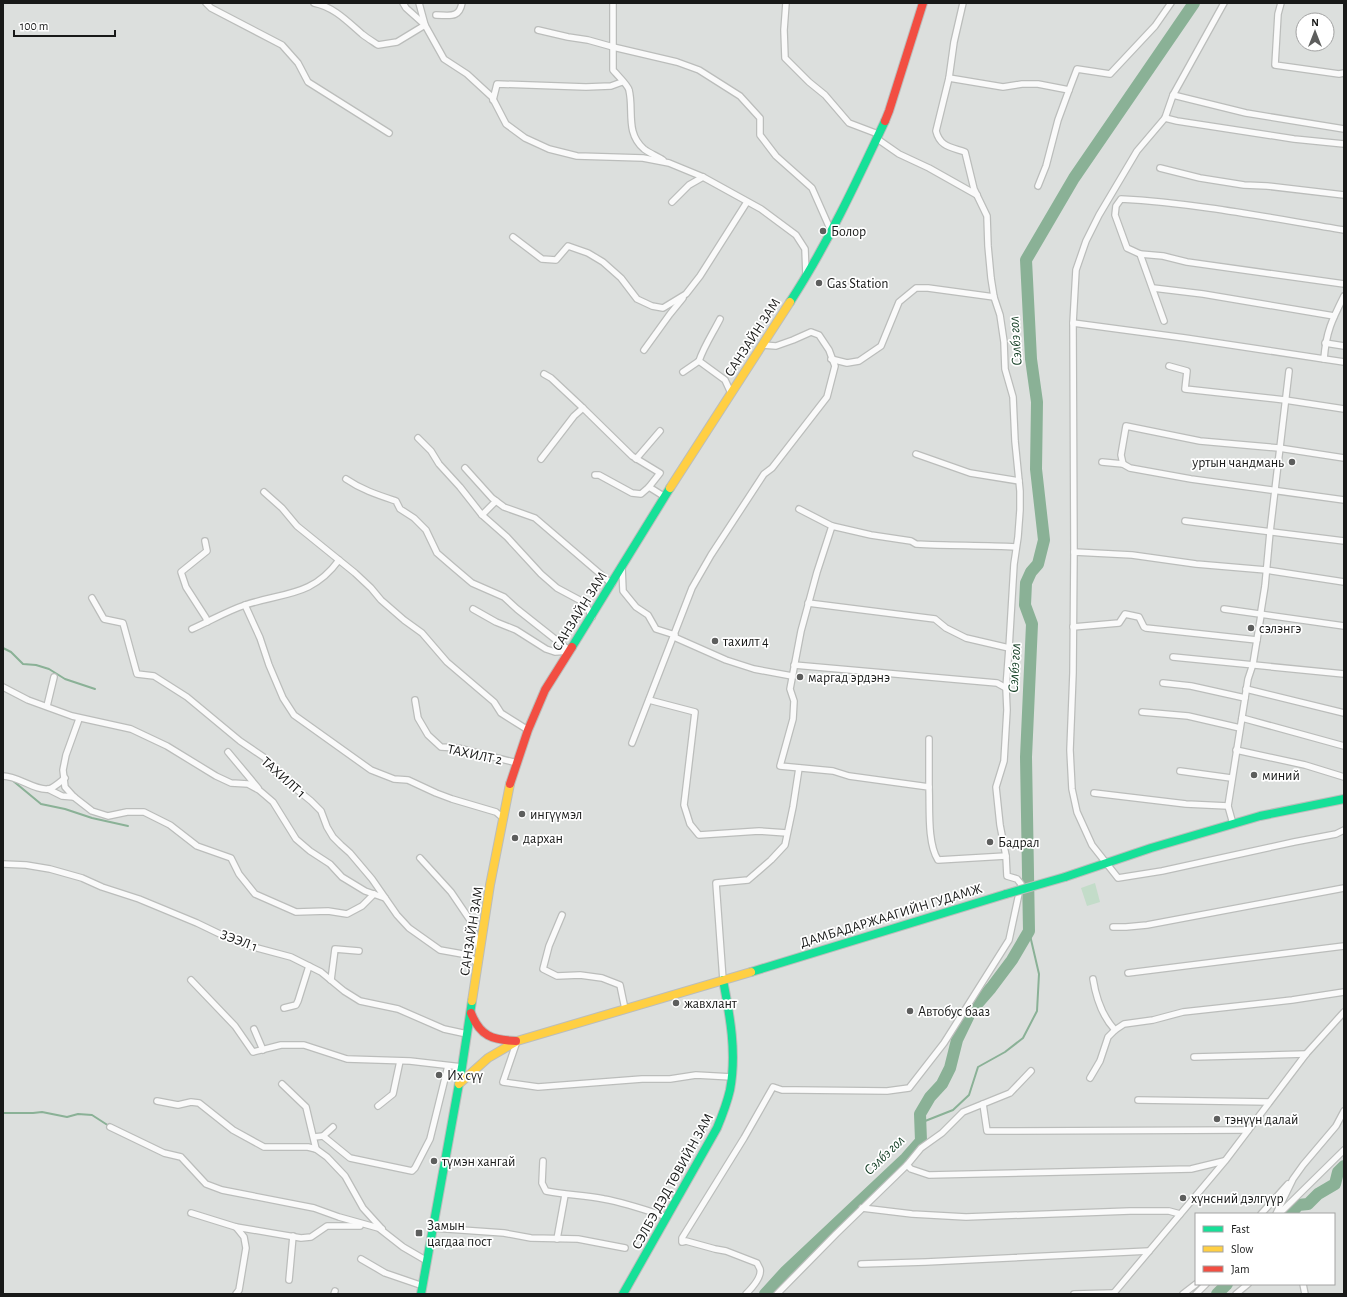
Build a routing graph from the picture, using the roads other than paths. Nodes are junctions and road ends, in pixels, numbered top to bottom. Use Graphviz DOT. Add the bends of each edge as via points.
graph roads {
  1 [pos="206,3"];
  2 [pos="314,3"];
  3 [pos="403,3"];
  4 [pos="419,3"];
  5 [pos="462,3"];
  6 [pos="613,3"];
  7 [pos="786,3"];
  8 [pos="924,3"];
  9 [pos="963,3"];
  10 [pos="1171,3"];
  11 [pos="1224,3"];
  12 [pos="1281,3"];
  13 [pos="436,16"];
  14 [pos="425,25"];
  15 [pos="538,30"];
  16 [pos="613,47"];
  17 [pos="1344,73"];
  18 [pos="950,78"];
  19 [pos="622,82"];
  20 [pos="1069,90"];
  21 [pos="1173,95"];
  22 [pos="493,100"];
  23 [pos="1165,118"];
  24 [pos="1344,129"];
  25 [pos="389,133"];
  26 [pos="877,136"];
  27 [pos="1344,144"];
  28 [pos="669,163"];
  29 [pos="1160,168"];
  30 [pos="703,177"];
  31 [pos="1038,186"];
  32 [pos="977,195"];
  33 [pos="1344,195"];
  34 [pos="672,202"];
  35 [pos="747,202"];
  36 [pos="1344,230"];
  37 [pos="831,231"];
  38 [pos="513,237"];
  39 [pos="1140,254"];
  40 [pos="806,276"];
  41 [pos="1344,284"];
  42 [pos="1153,288"];
  43 [pos="686,294"];
  44 [pos="1344,296"];
  45 [pos="994,297"];
  46 [pos="1334,316"];
  47 [pos="720,319"];
  48 [pos="1164,321"];
  49 [pos="1073,323"];
  50 [pos="1325,343"];
  51 [pos="762,345"];
  52 [pos="1344,346"];
  53 [pos="644,350"];
  54 [pos="831,359"];
  55 [pos="1324,359"];
  56 [pos="699,361"];
  57 [pos="1344,362"];
  58 [pos="1169,366"];
  59 [pos="1289,371"];
  60 [pos="683,372"];
  61 [pos="544,374"];
  62 [pos="731,394"];
  63 [pos="1285,400"];
  64 [pos="583,408"];
  65 [pos="1344,409"];
  66 [pos="660,431"];
  67 [pos="418,438"];
  68 [pos="1279,448"];
  69 [pos="916,454"];
  70 [pos="1344,458"];
  71 [pos="636,459"];
  72 [pos="541,460"];
  73 [pos="1102,462"];
  74 [pos="1123,464"];
  75 [pos="465,468"];
  76 [pos="595,475"];
  77 [pos="346,479"];
  78 [pos="1020,481"];
  79 [pos="649,487"];
  80 [pos="1276,490"];
  81 [pos="264,492"];
  82 [pos="665,497"];
  83 [pos="1344,500"];
  84 [pos="496,501"];
  85 [pos="799,509"];
  86 [pos="482,515"];
  87 [pos="1185,521"];
  88 [pos="832,526"];
  89 [pos="1270,532"];
  90 [pos="1344,541"];
  91 [pos="204,542"];
  92 [pos="1016,547"];
  93 [pos="1074,552"];
  94 [pos="339,560"];
  95 [pos="622,567"];
  96 [pos="1266,570"];
  97 [pos="1344,582"];
  98 [pos="612,584"];
  99 [pos="92,598"];
  100 [pos="808,603"];
  101 [pos="245,605"];
  102 [pos="473,609"];
  103 [pos="1224,609"];
  104 [pos="1261,615"];
  105 [pos="592,617"];
  106 [pos="207,622"];
  107 [pos="1344,626"];
  108 [pos="1073,627"];
  109 [pos="192,629"];
  110 [pos="674,636"];
  111 [pos="1257,640"];
  112 [pos="1009,648"];
  113 [pos="570,651"];
  114 [pos="1174,657"];
  115 [pos="1253,664"];
  116 [pos="794,666"];
  117 [pos="1344,674"];
  118 [pos="54,676"];
  119 [pos="792,676"];
  120 [pos="1163,683"];
  121 [pos="3,687"];
  122 [pos="1006,688"];
  123 [pos="1246,689"];
  124 [pos="1245,698"];
  125 [pos="415,700"];
  126 [pos="649,700"];
  127 [pos="47,706"];
  128 [pos="1142,712"];
  129 [pos="1344,713"];
  130 [pos="1242,718"];
  131 [pos="79,719"];
  132 [pos="1240,728"];
  133 [pos="528,730"];
  134 [pos="930,739"];
  135 [pos="632,743"];
  136 [pos="1344,746"];
  137 [pos="1236,750"];
  138 [pos="228,752"];
  139 [pos="517,763"];
  140 [pos="799,768"];
  141 [pos="1180,771"];
  142 [pos="3,776"];
  143 [pos="1344,777"];
  144 [pos="64,778"];
  145 [pos="1231,778"];
  146 [pos="929,787"];
  147 [pos="48,789"];
  148 [pos="259,790"];
  149 [pos="1094,793"];
  150 [pos="74,797"];
  151 [pos="1344,799"];
  152 [pos="1228,806"];
  153 [pos="503,818"];
  154 [pos="1233,824"];
  155 [pos="1344,830"];
  156 [pos="787,833"];
  157 [pos="1006,856"];
  158 [pos="420,858"];
  159 [pos="3,864"];
  160 [pos="1105,864"];
  161 [pos="1344,888"];
  162 [pos="374,894"];
  163 [pos="385,898"];
  164 [pos="562,915"];
  165 [pos="1113,927"];
  166 [pos="1344,946"];
  167 [pos="359,951"];
  168 [pos="480,952"];
  169 [pos="478,964"];
  170 [pos="310,966"];
  171 [pos="1128,973"];
  172 [pos="191,980"];
  173 [pos="331,980"];
  174 [pos="723,980"];
  175 [pos="1093,980"];
  176 [pos="1344,992"];
  177 [pos="284,1008"];
  178 [pos="626,1009"];
  179 [pos="1344,1012"];
  180 [pos="471,1013"];
  181 [pos="254,1029"];
  182 [pos="1115,1030"];
  183 [pos="467,1034"];
  184 [pos="517,1041"];
  185 [pos="263,1050"];
  186 [pos="1306,1054"];
  187 [pos="1194,1057"];
  188 [pos="400,1061"];
  189 [pos="448,1066"];
  190 [pos="462,1067"];
  191 [pos="1031,1071"];
  192 [pos="732,1077"];
  193 [pos="1090,1078"];
  194 [pos="282,1084"];
  195 [pos="459,1084"];
  196 [pos="1138,1100"];
  197 [pos="157,1101"];
  198 [pos="1269,1102"];
  199 [pos="983,1104"];
  200 [pos="378,1106"];
  201 [pos="1344,1111"];
  202 [pos="110,1127"];
  203 [pos="333,1128"];
  204 [pos="1248,1130"];
  205 [pos="324,1136"];
  206 [pos="314,1137"];
  207 [pos="316,1148"];
  208 [pos="1344,1150"];
  209 [pos="543,1161"];
  210 [pos="1225,1161"];
  211 [pos="907,1165"];
  212 [pos="1293,1179"];
  213 [pos="565,1195"];
  214 [pos="862,1208"];
  215 [pos="191,1213"];
  216 [pos="1262,1213"];
  217 [pos="1276,1213"];
  218 [pos="1280,1213"];
  219 [pos="1180,1214"];
  220 [pos="667,1217"];
  221 [pos="236,1227"];
  222 [pos="433,1228"];
  223 [pos="382,1229"];
  224 [pos="293,1236"];
  225 [pos="557,1239"];
  226 [pos="625,1248"];
  227 [pos="1149,1251"];
  228 [pos="361,1259"];
  229 [pos="427,1261"];
  230 [pos="860,1264"];
  231 [pos="289,1280"];
  232 [pos="1195,1285"];
  233 [pos="1205,1285"];
  234 [pos="1247,1285"];
  235 [pos="422,1290"];
  236 [pos="236,1294"];
  237 [pos="623,1294"];
  238 [pos="746,1294"];
  239 [pos="777,1294"];
  240 [pos="1074,1294"];
  241 [pos="1113,1294"];
  242 [pos="1183,1294"];
  243 [pos="1196,1294"];
  244 [pos="1236,1294"];
  1 -- 25 [label="street" via="282,45 298,64 308,82"];
  2 -- 14 [label="street" via="344,17 378,45 397,42"];
  3 -- 14 [label="street"];
  4 -- 14 [label="street"];
  5 -- 13 [label="street" via="457,14"];
  6 -- 16 [label="street"];
  7 -- 26 [label="street" via="785,58 849,123"];
  8 -- 26 [label="main road, САНЗАЙН ЗАМ" via="888,111"];
  9 -- 18 [label="street" via="954,42"];
  10 -- 20 [label="street" via="1155,26 1110,74 1076,68"];
  11 -- 21 [label="street"];
  12 -- 17 [label="street" via="1275,65"];
  14 -- 22 [label="street" via="444,59 467,74"];
  15 -- 16 [label="street"];
  16 -- 19 [label="street" via="613,70"];
  16 -- 37 [label="street" via="678,62 699,70 740,96 760,118 760,135 776,156 812,188"];
  18 -- 20 [label="street" via="1002,87 1038,84"];
  18 -- 32 [label="street" via="936,131 938,139 944,145 965,152"];
  19 -- 22 [label="street" via="611,86 586,87 497,84"];
  19 -- 28 [label="street" via="629,88 631,128 636,140 644,149"];
  20 -- 31 [label="street"];
  21 -- 23 [label="street"];
  21 -- 24 [label="street" via="1246,113"];
  22 -- 28 [label="street" via="506,124 524,138 549,149 577,156 643,158"];
  23 -- 27 [label="street" via="1294,139"];
  23 -- 49 [label="street" via="1138,150 1086,240 1076,270"];
  26 -- 32 [label="street" via="899,154"];
  26 -- 37 [label="main road, САНЗАЙН ЗАМ"];
  28 -- 30 [label="street"];
  29 -- 33 [label="street" via="1244,185"];
  30 -- 34 [label="street" via="689,185"];
  30 -- 35 [label="street"];
  32 -- 45 [label="street" via="987,216"];
  35 -- 40 [label="street" via="761,209 796,235 805,249"];
  35 -- 43 [label="street"];
  36 -- 39 [label="street" via="1208,208 1121,199 1116,206 1115,215 1127,248"];
  37 -- 40 [label="main road, САНЗАЙН ЗАМ"];
  38 -- 43 [label="street" via="542,259 556,260 568,246 588,253 621,278 636,298 652,306 663,308"];
  39 -- 41 [label="street"];
  39 -- 42 [label="street"];
  40 -- 51 [label="main road, САНЗАЙН ЗАМ"];
  42 -- 46 [label="street"];
  42 -- 48 [label="street"];
  43 -- 53 [label="street"];
  44 -- 46 [label="street"];
  45 -- 54 [label="street" via="916,288 899,302 881,346 859,361 847,363"];
  45 -- 78 [label="street" via="1000,315 1005,369 1012,396"];
  46 -- 50 [label="street"];
  47 -- 56 [label="street"];
  49 -- 55 [label="street"];
  49 -- 93 [label="street"];
  50 -- 52 [label="street"];
  50 -- 55 [label="street"];
  51 -- 54 [label="street" via="776,346 811,332 819,335 829,350"];
  51 -- 62 [label="main road, САНЗАЙН ЗАМ"];
  54 -- 110 [label="street" via="835,366 827,397 772,468 764,474 711,555 692,588"];
  55 -- 57 [label="street"];
  56 -- 60 [label="street"];
  56 -- 62 [label="street" via="725,380"];
  58 -- 63 [label="street" via="1187,371 1185,389"];
  59 -- 63 [label="street"];
  61 -- 64 [label="street"];
  62 -- 82 [label="main road, САНЗАЙН ЗАМ"];
  63 -- 65 [label="street"];
  63 -- 68 [label="street"];
  64 -- 71 [label="street"];
  64 -- 72 [label="street"];
  66 -- 71 [label="street"];
  67 -- 86 [label="street"];
  68 -- 70 [label="street"];
  68 -- 74 [label="street" via="1200,441 1126,426 1121,455"];
  68 -- 80 [label="street"];
  69 -- 78 [label="street" via="970,472"];
  71 -- 79 [label="street" via="660,473"];
  73 -- 74 [label="street"];
  74 -- 80 [label="street" via="1130,468 1191,479"];
  75 -- 84 [label="street"];
  76 -- 79 [label="street" via="632,493 642,494"];
  77 -- 113 [label="street" via="357,487 396,502 400,509 426,530 437,553 452,566 472,583 504,597"];
  78 -- 92 [label="street"];
  79 -- 82 [label="street"];
  80 -- 83 [label="street"];
  80 -- 89 [label="street"];
  81 -- 94 [label="street" via="297,526"];
  82 -- 95 [label="main road, САНЗАЙН ЗАМ"];
  84 -- 86 [label="street"];
  84 -- 98 [label="street" via="513,511 535,518"];
  85 -- 88 [label="street"];
  86 -- 105 [label="street" via="557,588 585,603"];
  87 -- 89 [label="street"];
  88 -- 92 [label="street" via="916,544"];
  88 -- 100 [label="street"];
  89 -- 90 [label="street"];
  89 -- 96 [label="street"];
  91 -- 106 [label="street" via="208,551 181,572 186,587"];
  92 -- 112 [label="street"];
  93 -- 96 [label="street" via="1132,555"];
  93 -- 108 [label="street"];
  94 -- 101 [label="street" via="315,584 303,590"];
  94 -- 133 [label="street" via="381,600 422,633 448,662 494,702 501,713"];
  95 -- 98 [label="main road, САНЗАЙН ЗАМ"];
  95 -- 110 [label="street" via="623,591 636,607 648,615 656,629"];
  96 -- 97 [label="street"];
  96 -- 104 [label="street"];
  98 -- 105 [label="main road, САНЗАЙН ЗАМ"];
  99 -- 163 [label="street, ТАХИЛТ 1" via="104,619 123,623 137,674 154,676 187,697 240,741 265,758 270,767 321,811 333,837 350,853"];
  100 -- 112 [label="street" via="935,618 946,628 966,638"];
  100 -- 116 [label="street"];
  101 -- 106 [label="street"];
  101 -- 153 [label="street" via="283,698 294,715 371,770 394,779 408,780 452,799 496,812"];
  102 -- 113 [label="street" via="516,630 546,649 555,652"];
  103 -- 104 [label="street"];
  104 -- 107 [label="street"];
  104 -- 111 [label="street"];
  105 -- 113 [label="main road, САНЗАЙН ЗАМ"];
  106 -- 109 [label="street"];
  108 -- 111 [label="street" via="1119,623 1125,614 1139,617 1146,628"];
  108 -- 160 [label="street" via="1070,750 1072,790 1092,845"];
  110 -- 119 [label="street" via="726,660 754,669"];
  110 -- 126 [label="street"];
  111 -- 115 [label="street"];
  112 -- 122 [label="street"];
  113 -- 133 [label="main road, САНЗАЙН ЗАМ" via="545,690"];
  114 -- 115 [label="street"];
  115 -- 117 [label="street"];
  115 -- 123 [label="street"];
  116 -- 119 [label="street"];
  116 -- 122 [label="street" via="997,683"];
  118 -- 127 [label="street"];
  119 -- 140 [label="street" via="790,689 794,701 793,719 780,766"];
  120 -- 124 [label="street" via="1191,686"];
  121 -- 127 [label="street" via="28,700"];
  122 -- 157 [label="street" via="1004,761 996,787"];
  123 -- 124 [label="street"];
  123 -- 129 [label="street"];
  124 -- 130 [label="street"];
  125 -- 139 [label="street, ТАХИЛТ 2" via="418,718 428,735 441,747 458,748"];
  126 -- 135 [label="street"];
  126 -- 156 [label="street" via="695,712 684,805 690,824 699,835"];
  127 -- 131 [label="street"];
  128 -- 132 [label="street" via="1188,716"];
  130 -- 132 [label="street"];
  130 -- 136 [label="street"];
  131 -- 144 [label="street" via="66,755"];
  131 -- 148 [label="street" via="131,729 167,746 231,783 248,784"];
  132 -- 137 [label="street"];
  133 -- 139 [label="main road, САНЗАЙН ЗАМ"];
  134 -- 146 [label="street"];
  137 -- 143 [label="street" via="1305,765"];
  137 -- 145 [label="street"];
  138 -- 148 [label="street"];
  139 -- 153 [label="main road, САНЗАЙН ЗАМ" via="508,790"];
  140 -- 146 [label="street"];
  140 -- 156 [label="street"];
  141 -- 145 [label="street"];
  142 -- 147 [label="street" via="11,776 29,785"];
  144 -- 147 [label="street"];
  144 -- 150 [label="street" via="65,787"];
  145 -- 152 [label="street"];
  146 -- 157 [label="street" via="930,830 938,860"];
  147 -- 150 [label="street" via="62,796"];
  148 -- 162 [label="street" via="273,802 296,839 330,864 342,877"];
  149 -- 152 [label="street" via="1186,804"];
  150 -- 162 [label="street" via="97,813 108,816 144,812 170,825 197,846 231,858 239,874 255,894 296,912 328,911 347,914 362,906"];
  151 -- 154 [label="main road, ДАМБАДАРЖААГИЙН ГУДАМЖ"];
  152 -- 154 [label="street"];
  153 -- 168 [label="main road, САНЗАЙН ЗАМ"];
  154 -- 160 [label="main road, ДАМБАДАРЖААГИЙН ГУДАМЖ"];
  155 -- 160 [label="street" via="1336,834 1120,879 1116,878"];
  156 -- 174 [label="street" via="785,845 748,880 716,883"];
  157 -- 238 [label="street" via="1007,876 1021,884 1009,940 944,1043 909,1088 887,1091 842,1091 782,1090 773,1087 686,1229 682,1242 726,1251 757,1263 760,1275"];
  158 -- 168 [label="street" via="451,892 470,920"];
  159 -- 170 [label="street, ЗЭЭЛ 1" via="50,869 82,878 139,899 224,936 291,957"];
  160 -- 174 [label="main road, ДАМБАДАРЖААГИЙН ГУДАМЖ, bridge"];
  161 -- 165 [label="street" via="1147,925"];
  162 -- 163 [label="street"];
  163 -- 169 [label="street, ТАХИЛТ 1" via="409,928 440,950 468,955"];
  164 -- 178 [label="street" via="543,969 557,976 580,975 602,978 620,985"];
  166 -- 171 [label="street"];
  167 -- 173 [label="street" via="335,949"];
  168 -- 169 [label="main road, САНЗАЙН ЗАМ"];
  169 -- 180 [label="main road, САНЗАЙН ЗАМ"];
  170 -- 173 [label="street, ЗЭЭЛ 1"];
  170 -- 177 [label="street" via="296,1005"];
  172 -- 185 [label="street" via="235,1026 253,1052"];
  173 -- 183 [label="street, ЗЭЭЛ 1" via="360,1000 398,1009 444,1029"];
  174 -- 178 [label="main road, ДАМБАДАРЖААГИЙН ГУДАМЖ"];
  174 -- 192 [label="main road, СЭЛБЭ ДЭД ТӨВИЙН ЗАМ" via="732,1039"];
  175 -- 182 [label="street" via="1096,997 1108,1022"];
  176 -- 182 [label="street" via="1183,1012 1124,1024"];
  178 -- 184 [label="main road, ДАМБАДАРЖААГИЙН ГУДАМЖ"];
  179 -- 186 [label="street"];
  180 -- 183 [label="main road, САНЗАЙН ЗАМ"];
  180 -- 184 [label="main road" via="475,1024 487,1036 504,1041"];
  181 -- 185 [label="street"];
  182 -- 193 [label="street" via="1108,1037 1100,1061"];
  183 -- 190 [label="main road, САНЗАЙН ЗАМ"];
  184 -- 192 [label="street" via="503,1082 538,1087 670,1079 696,1075"];
  184 -- 195 [label="main road, ДАМБАДАРЖААГИЙН ГУДАМЖ" via="488,1058"];
  185 -- 188 [label="street" via="281,1045 304,1045 347,1059"];
  186 -- 187 [label="street"];
  186 -- 198 [label="street"];
  188 -- 189 [label="street"];
  188 -- 200 [label="street" via="393,1094"];
  189 -- 190 [label="street"];
  189 -- 205 [label="street" via="430,1139 412,1171 350,1158"];
  190 -- 195 [label="main road, САНЗАЙН ЗАМ"];
  191 -- 199 [label="street" via="1010,1093"];
  192 -- 220 [label="main road, СЭЛБЭ ДЭД ТӨВИЙН ЗАМ" via="727,1104 717,1128"];
  194 -- 206 [label="street" via="306,1107"];
  195 -- 222 [label="main road, САНЗАЙН ЗАМ"];
  196 -- 198 [label="street"];
  197 -- 207 [label="street" via="178,1105 199,1103 234,1130 264,1147"];
  198 -- 204 [label="street"];
  199 -- 204 [label="street" via="989,1131"];
  199 -- 211 [label="street" via="963,1112 942,1133 921,1148"];
  201 -- 212 [label="street" via="1336,1126"];
  202 -- 223 [label="street" via="164,1153 181,1157 206,1184 222,1190 314,1208"];
  203 -- 205 [label="street"];
  204 -- 210 [label="street"];
  205 -- 206 [label="street"];
  206 -- 207 [label="street"];
  207 -- 223 [label="street" via="346,1176 363,1208"];
  208 -- 218 [label="street"];
  209 -- 213 [label="street" via="543,1188"];
  210 -- 211 [label="street" via="1192,1169 965,1175 929,1175 910,1169"];
  210 -- 219 [label="street"];
  211 -- 214 [label="street"];
  212 -- 216 [label="street"];
  212 -- 217 [label="street"];
  213 -- 220 [label="street" via="627,1203"];
  213 -- 225 [label="street"];
  214 -- 219 [label="street" via="966,1217 1130,1211 1169,1211"];
  214 -- 239 [label="street"];
  215 -- 221 [label="street"];
  219 -- 227 [label="street"];
  220 -- 237 [label="main road, СЭЛБЭ ДЭД ТӨВИЙН ЗАМ"];
  221 -- 224 [label="street"];
  221 -- 236 [label="street" via="244,1237 246,1248 239,1290"];
  222 -- 225 [label="street"];
  222 -- 229 [label="main road, САНЗАЙН ЗАМ"];
  223 -- 224 [label="street" via="369,1226 327,1226 311,1237"];
  223 -- 229 [label="street" via="403,1247"];
  224 -- 231 [label="street"];
  225 -- 226 [label="street" via="578,1239"];
  227 -- 230 [label="street"];
  227 -- 241 [label="street"];
  228 -- 235 [label="street"];
  229 -- 235 [label="main road, САНЗАЙН ЗАМ"];
  232 -- 242 [label="street"];
  233 -- 243 [label="street"];
  234 -- 244 [label="street"];
  240 -- 241 [label="street"];
}
